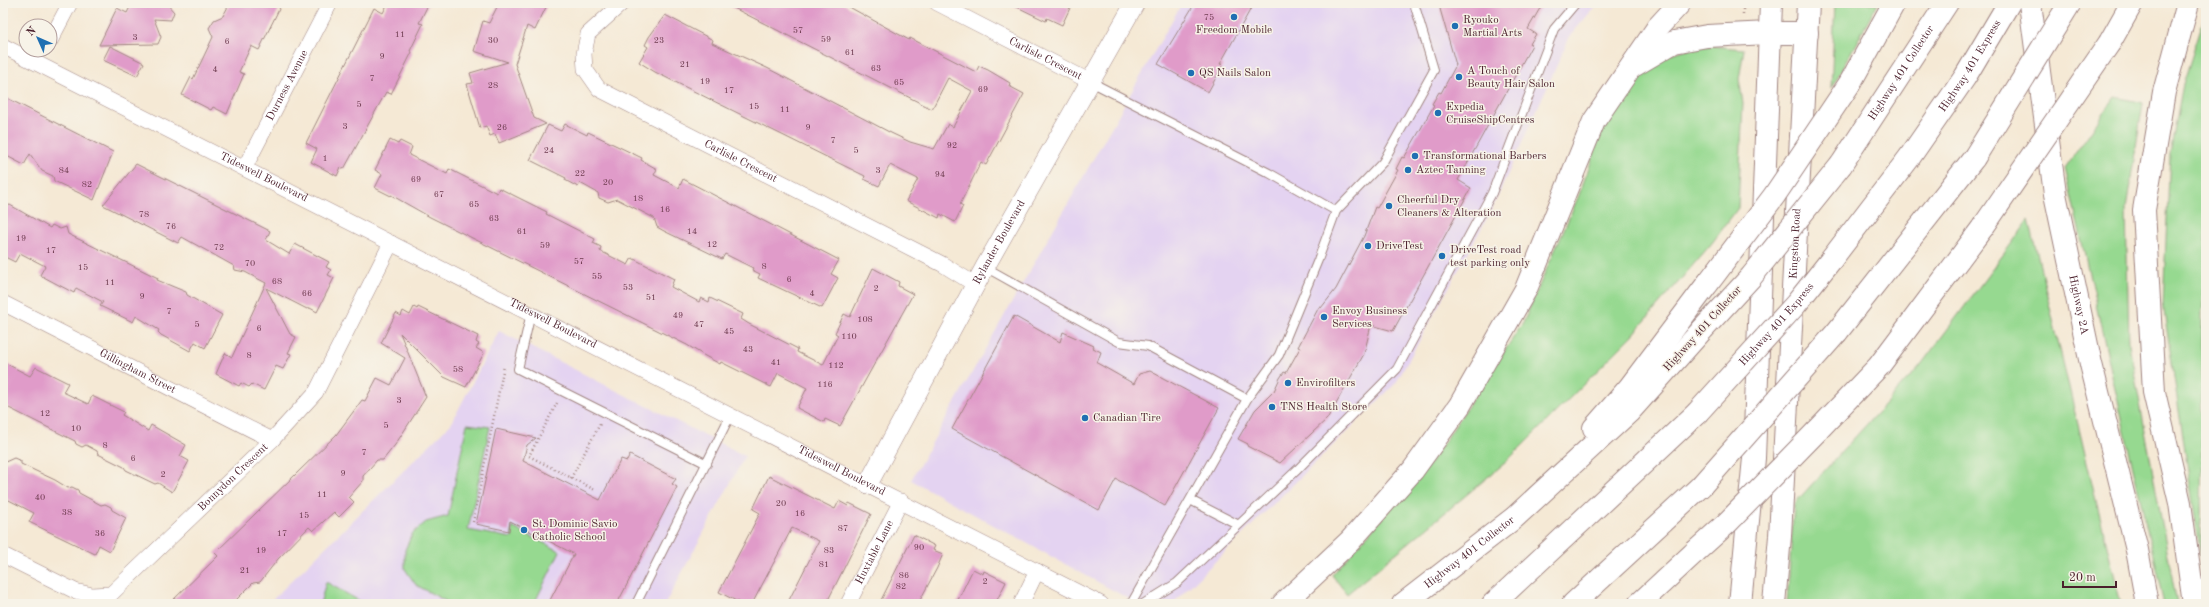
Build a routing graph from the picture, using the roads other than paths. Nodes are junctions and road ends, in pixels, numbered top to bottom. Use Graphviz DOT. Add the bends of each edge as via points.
graph roads {
  1 [pos="70,3"];
  2 [pos="330,3"];
  3 [pos="622,3"];
  4 [pos="937,3"];
  5 [pos="1134,3"];
  6 [pos="1414,3"];
  7 [pos="1576,3"];
  8 [pos="1680,3"];
  9 [pos="1771,3"];
  10 [pos="1808,3"];
  11 [pos="1894,3"];
  12 [pos="1947,3"];
  13 [pos="2009,3"];
  14 [pos="2030,3"];
  15 [pos="2070,3"];
  16 [pos="2132,3"];
  17 [pos="2188,3"];
  18 [pos="58,26"];
  19 [pos="1769,33"];
  20 [pos="1807,33"];
  21 [pos="3,46"];
  22 [pos="42,58"];
  23 [pos="39,64"];
  24 [pos="1629,68"];
  25 [pos="1089,81"];
  26 [pos="245,167"];
  27 [pos="1336,211"];
  28 [pos="391,243"];
  29 [pos="985,267"];
  30 [pos="976,285"];
  31 [pos="3,302"];
  32 [pos="531,313"];
  33 [pos="1247,398"];
  34 [pos="730,416"];
  35 [pos="272,440"];
  36 [pos="707,464"];
  37 [pos="868,484"];
  38 [pos="1190,500"];
  39 [pos="901,501"];
  40 [pos="1514,518"];
  41 [pos="1237,524"];
  42 [pos="3,555"];
  43 [pos="1037,571"];
  44 [pos="636,604"];
  45 [pos="848,604"];
  46 [pos="1021,604"];
  47 [pos="1101,604"];
  48 [pos="1131,604"];
  49 [pos="1143,604"];
  50 [pos="1283,604"];
  51 [pos="1403,604"];
  52 [pos="1493,604"];
  53 [pos="1573,604"];
  54 [pos="1639,604"];
  55 [pos="1740,604"];
  56 [pos="1774,604"];
  57 [pos="2147,604"];
  58 [pos="2194,604"];
  1 -- 18 [label="street"];
  2 -- 26 [label="street, Durness Avenue"];
  3 -- 30 [label="street, Carlisle Crescent" via="588,34 584,54 585,69 599,89 942,264"];
  4 -- 25 [label="street, Carlisle Crescent"];
  5 -- 25 [label="street, Rylander Boulevard"];
  6 -- 27 [label="lane" via="1434,70 1383,162"];
  7 -- 41 [label="lane" via="1554,30 1492,192 1397,369 1298,469"];
  8 -- 24 [label="main road" via="1658,27"];
  9 -- 19 [label="main road"];
  10 -- 20 [label="main road, Kingston Road"];
  11 -- 40 [label="main road, bridge" via="1850,83 1774,196 1629,388"];
  12 -- 40 [label="main road, Highway 401 Collector, bridge" via="1841,165 1751,277 1629,412"];
  13 -- 52 [label="main road, Highway 401 Express, bridge" via="1965,77 1909,158 1796,304 1697,413"];
  14 -- 57 [label="main road, Highway 2A" via="2055,194 2091,364 2138,550"];
  15 -- 53 [label="main road, bridge" via="1974,158 1837,332 1701,486"];
  16 -- 54 [label="main road, bridge" via="2110,42 1983,227 1879,366 1727,523"];
  17 -- 58 [label="main road" via="2164,92 2144,210 2154,392 2180,503"];
  19 -- 20 [label="main road"];
  19 -- 24 [label="main road" via="1707,36 1674,42"];
  19 -- 55 [label="main road" via="1754,458"];
  20 -- 56 [label="main road, Kingston Road" via="1780,536"];
  21 -- 23 [label="street, Tideswell Boulevard"];
  22 -- 23 [label="street"];
  23 -- 26 [label="street, Tideswell Boulevard"];
  24 -- 50 [label="main road" via="1594,121 1526,289 1460,405 1413,470 1350,541"];
  25 -- 27 [label="lane" via="1269,173"];
  25 -- 29 [label="street, Rylander Boulevard"];
  26 -- 28 [label="street, Tideswell Boulevard"];
  27 -- 33 [label="lane" via="1278,356"];
  28 -- 32 [label="street, Tideswell Boulevard"];
  28 -- 35 [label="street, Bonnydon Crescent" via="316,392"];
  29 -- 30 [label="street, Rylander Boulevard"];
  29 -- 33 [label="lane" via="1119,342 1148,346"];
  30 -- 37 [label="street, Rylander Boulevard"];
  31 -- 35 [label="street, Gillingham Street"];
  32 -- 34 [label="street, Tideswell Boulevard"];
  32 -- 36 [label="lane" via="518,369"];
  33 -- 38 [label="lane"];
  34 -- 36 [label="lane"];
  34 -- 37 [label="street, Tideswell Boulevard"];
  35 -- 42 [label="street, Bonnydon Crescent" via="111,594 92,595 75,591"];
  36 -- 44 [label="lane"];
  37 -- 39 [label="street, Tideswell Boulevard"];
  38 -- 41 [label="lane"];
  38 -- 48 [label="lane"];
  39 -- 43 [label="street, Tideswell Boulevard"];
  39 -- 45 [label="street, Huxtable Lane"];
  40 -- 51 [label="main road, Highway 401 Collector"];
  41 -- 49 [label="lane" via="1176,583"];
  43 -- 46 [label="street"];
  43 -- 47 [label="street, Tideswell Boulevard"];
}
